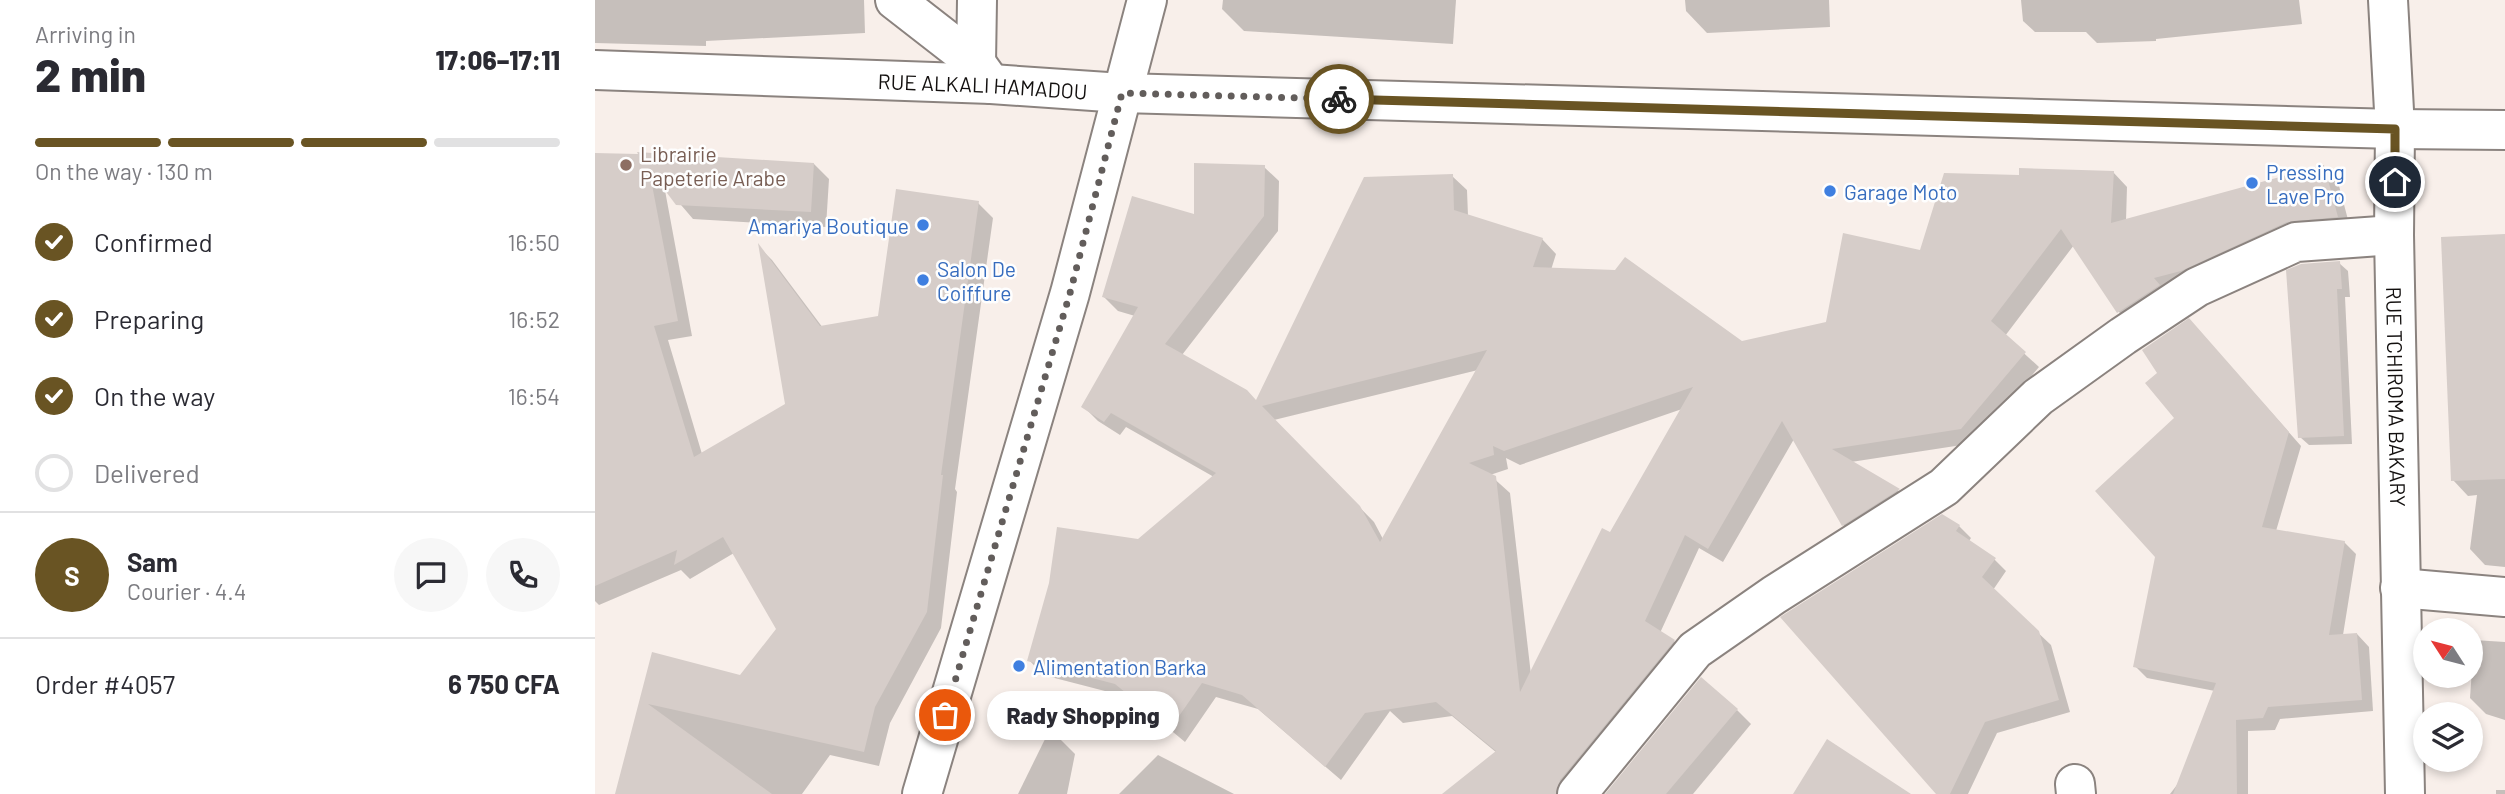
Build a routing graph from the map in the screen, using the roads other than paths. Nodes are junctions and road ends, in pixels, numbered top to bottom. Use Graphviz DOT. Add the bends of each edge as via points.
graph roads {
  1 [pos="895,0"];
  2 [pos="977,0"];
  3 [pos="1147,0"];
  4 [pos="2388,0"];
  5 [pos="595,70"];
  6 [pos="983,74"];
  7 [pos="1122,93"];
  8 [pos="2395,129"];
  9 [pos="2505,130"];
  10 [pos="2394,235"];
  11 [pos="2400,588"];
  12 [pos="2505,597"];
  13 [pos="922,794"];
  14 [pos="1577,794"];
  15 [pos="2405,794"];
  1 -- 6 [label="street"];
  2 -- 6 [label="street"];
  3 -- 7 [label="street"];
  4 -- 8 [label="street, RUE TCHIROMA BAKARY"];
  5 -- 6 [label="street, RUE ALKALI HAMADOU"];
  6 -- 7 [label="street, RUE ALKALI HAMADOU"];
  7 -- 8 [label="street, RUE ALKALI HAMADOU"];
  7 -- 13 [label="street" via="1070,293"];
  8 -- 9 [label="street, RUE ALKALI HAMADOU"];
  8 -- 10 [label="street, RUE TCHIROMA BAKARY"];
  10 -- 11 [label="street, RUE TCHIROMA BAKARY"];
  10 -- 14 [label="street" via="2296,242 2197,287 2123,336 2038,397 1944,487 1695,650"];
  11 -- 12 [label="street"];
  11 -- 15 [label="street, RUE TCHIROMA BAKARY"];
}
